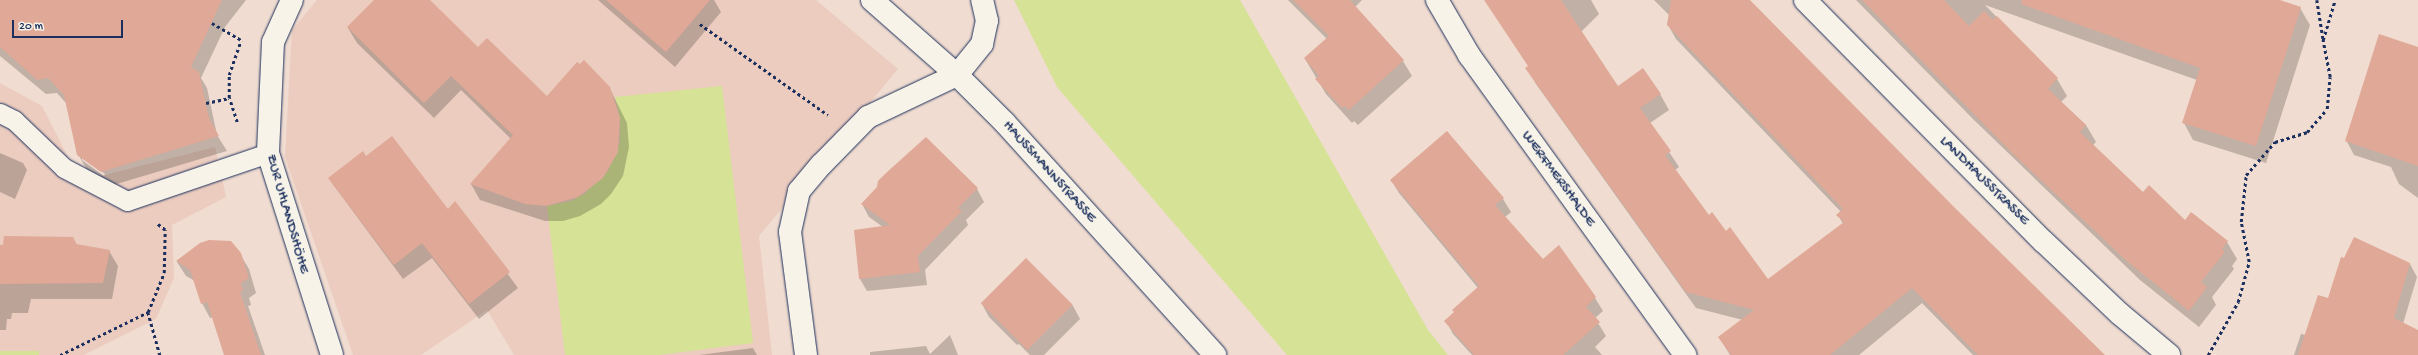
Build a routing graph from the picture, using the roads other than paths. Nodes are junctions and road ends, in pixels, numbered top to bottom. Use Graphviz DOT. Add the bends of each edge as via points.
graph roads {
  1 [pos="292,0"];
  2 [pos="872,0"];
  3 [pos="982,0"];
  4 [pos="1437,0"];
  5 [pos="1806,0"];
  6 [pos="957,75"];
  7 [pos="0,112"];
  8 [pos="268,153"];
  9 [pos="332,355"];
  10 [pos="806,355"];
  11 [pos="1215,355"];
  12 [pos="1685,355"];
  13 [pos="2169,355"];
  1 -- 8 [label="street, ZUR UHLANDSHÖHE" via="273,42"];
  2 -- 6 [label="street, HAUSSMANNSTRASSE"];
  3 -- 6 [label="street" via="986,21 982,44"];
  4 -- 12 [label="street, WERFMERSHALDE" via="1469,55"];
  5 -- 13 [label="street, LANDHAUSSTRASSE" via="2043,241 2120,314"];
  6 -- 10 [label="street" via="868,117 799,192 790,232"];
  6 -- 11 [label="street, HAUSSMANNSTRASSE" via="1005,124"];
  7 -- 8 [label="lane" via="14,120 64,168 127,201"];
  8 -- 9 [label="street, ZUR UHLANDSHÖHE"];
}
